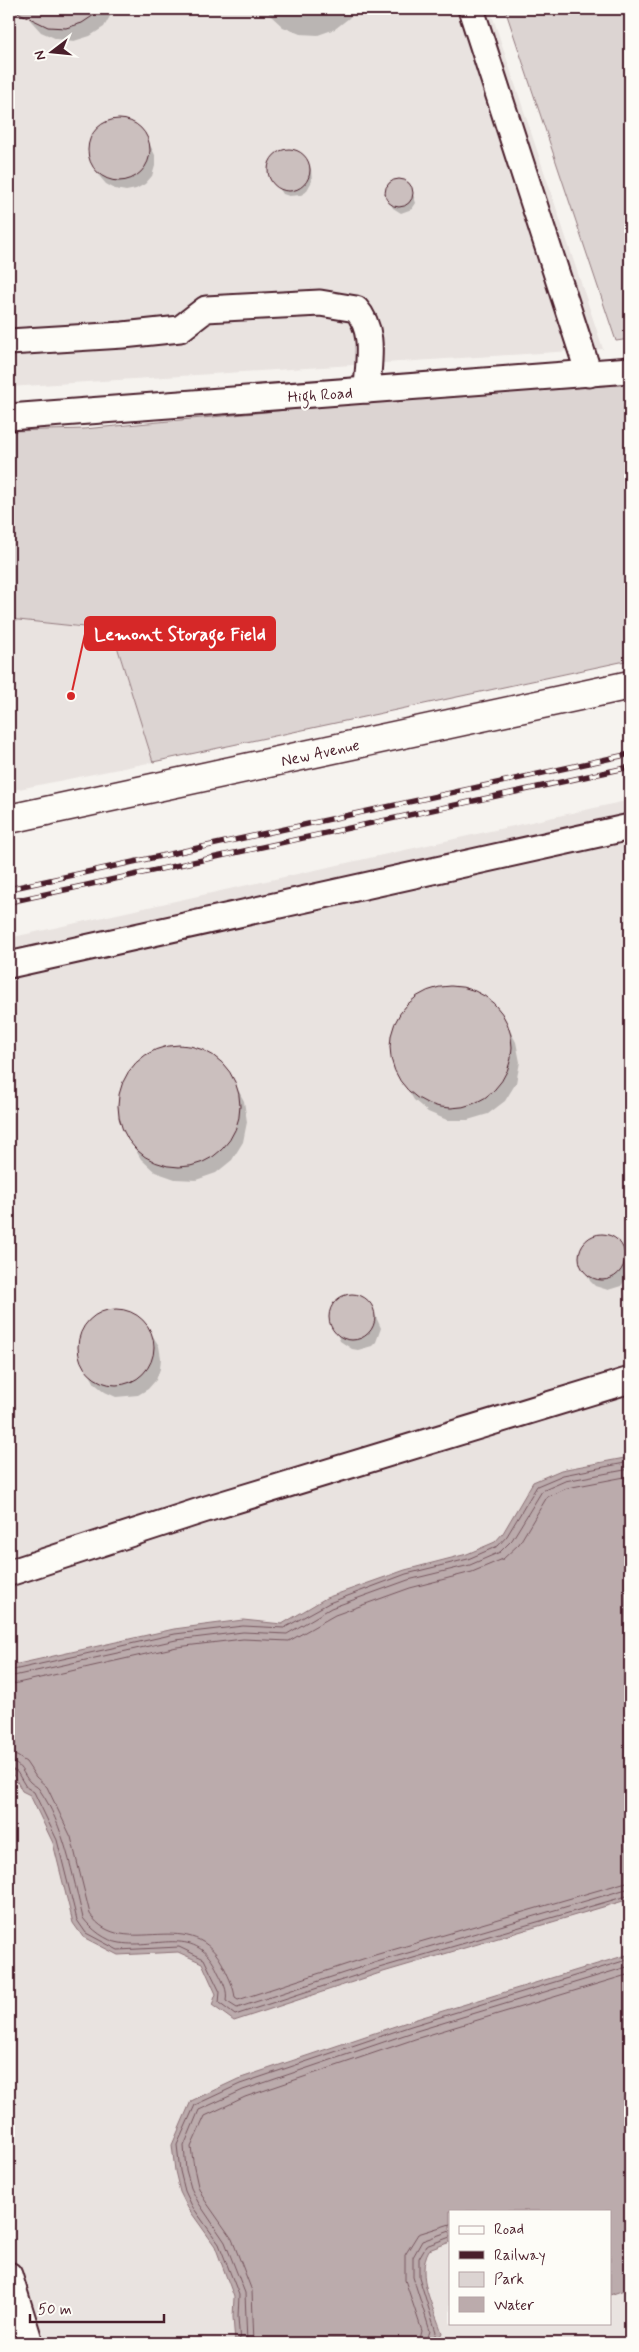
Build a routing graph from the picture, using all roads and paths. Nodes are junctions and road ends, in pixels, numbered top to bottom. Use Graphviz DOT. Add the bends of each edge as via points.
graph roads {
  1 [pos="471,9"];
  2 [pos="9,342"];
  3 [pos="630,370"];
  4 [pos="590,374"];
  5 [pos="366,390"];
  6 [pos="9,417"];
  7 [pos="630,685"];
  8 [pos="9,819"];
  9 [pos="630,827"];
  10 [pos="9,965"];
  11 [pos="630,1380"];
  12 [pos="9,1573"];
  13 [pos="9,2275"];
  14 [pos="30,2343"];
  1 -- 4 [label="street"];
  2 -- 5 [label="street" via="180,329 206,309 320,303 356,309 365,319 369,335"];
  3 -- 4 [label="street, High Road"];
  4 -- 5 [label="street, High Road"];
  5 -- 6 [label="street, High Road"];
  7 -- 8 [label="main road, New Avenue"];
  9 -- 10 [label="street"];
  11 -- 12 [label="street" via="203,1510"];
  13 -- 14 [label="street"];
}
